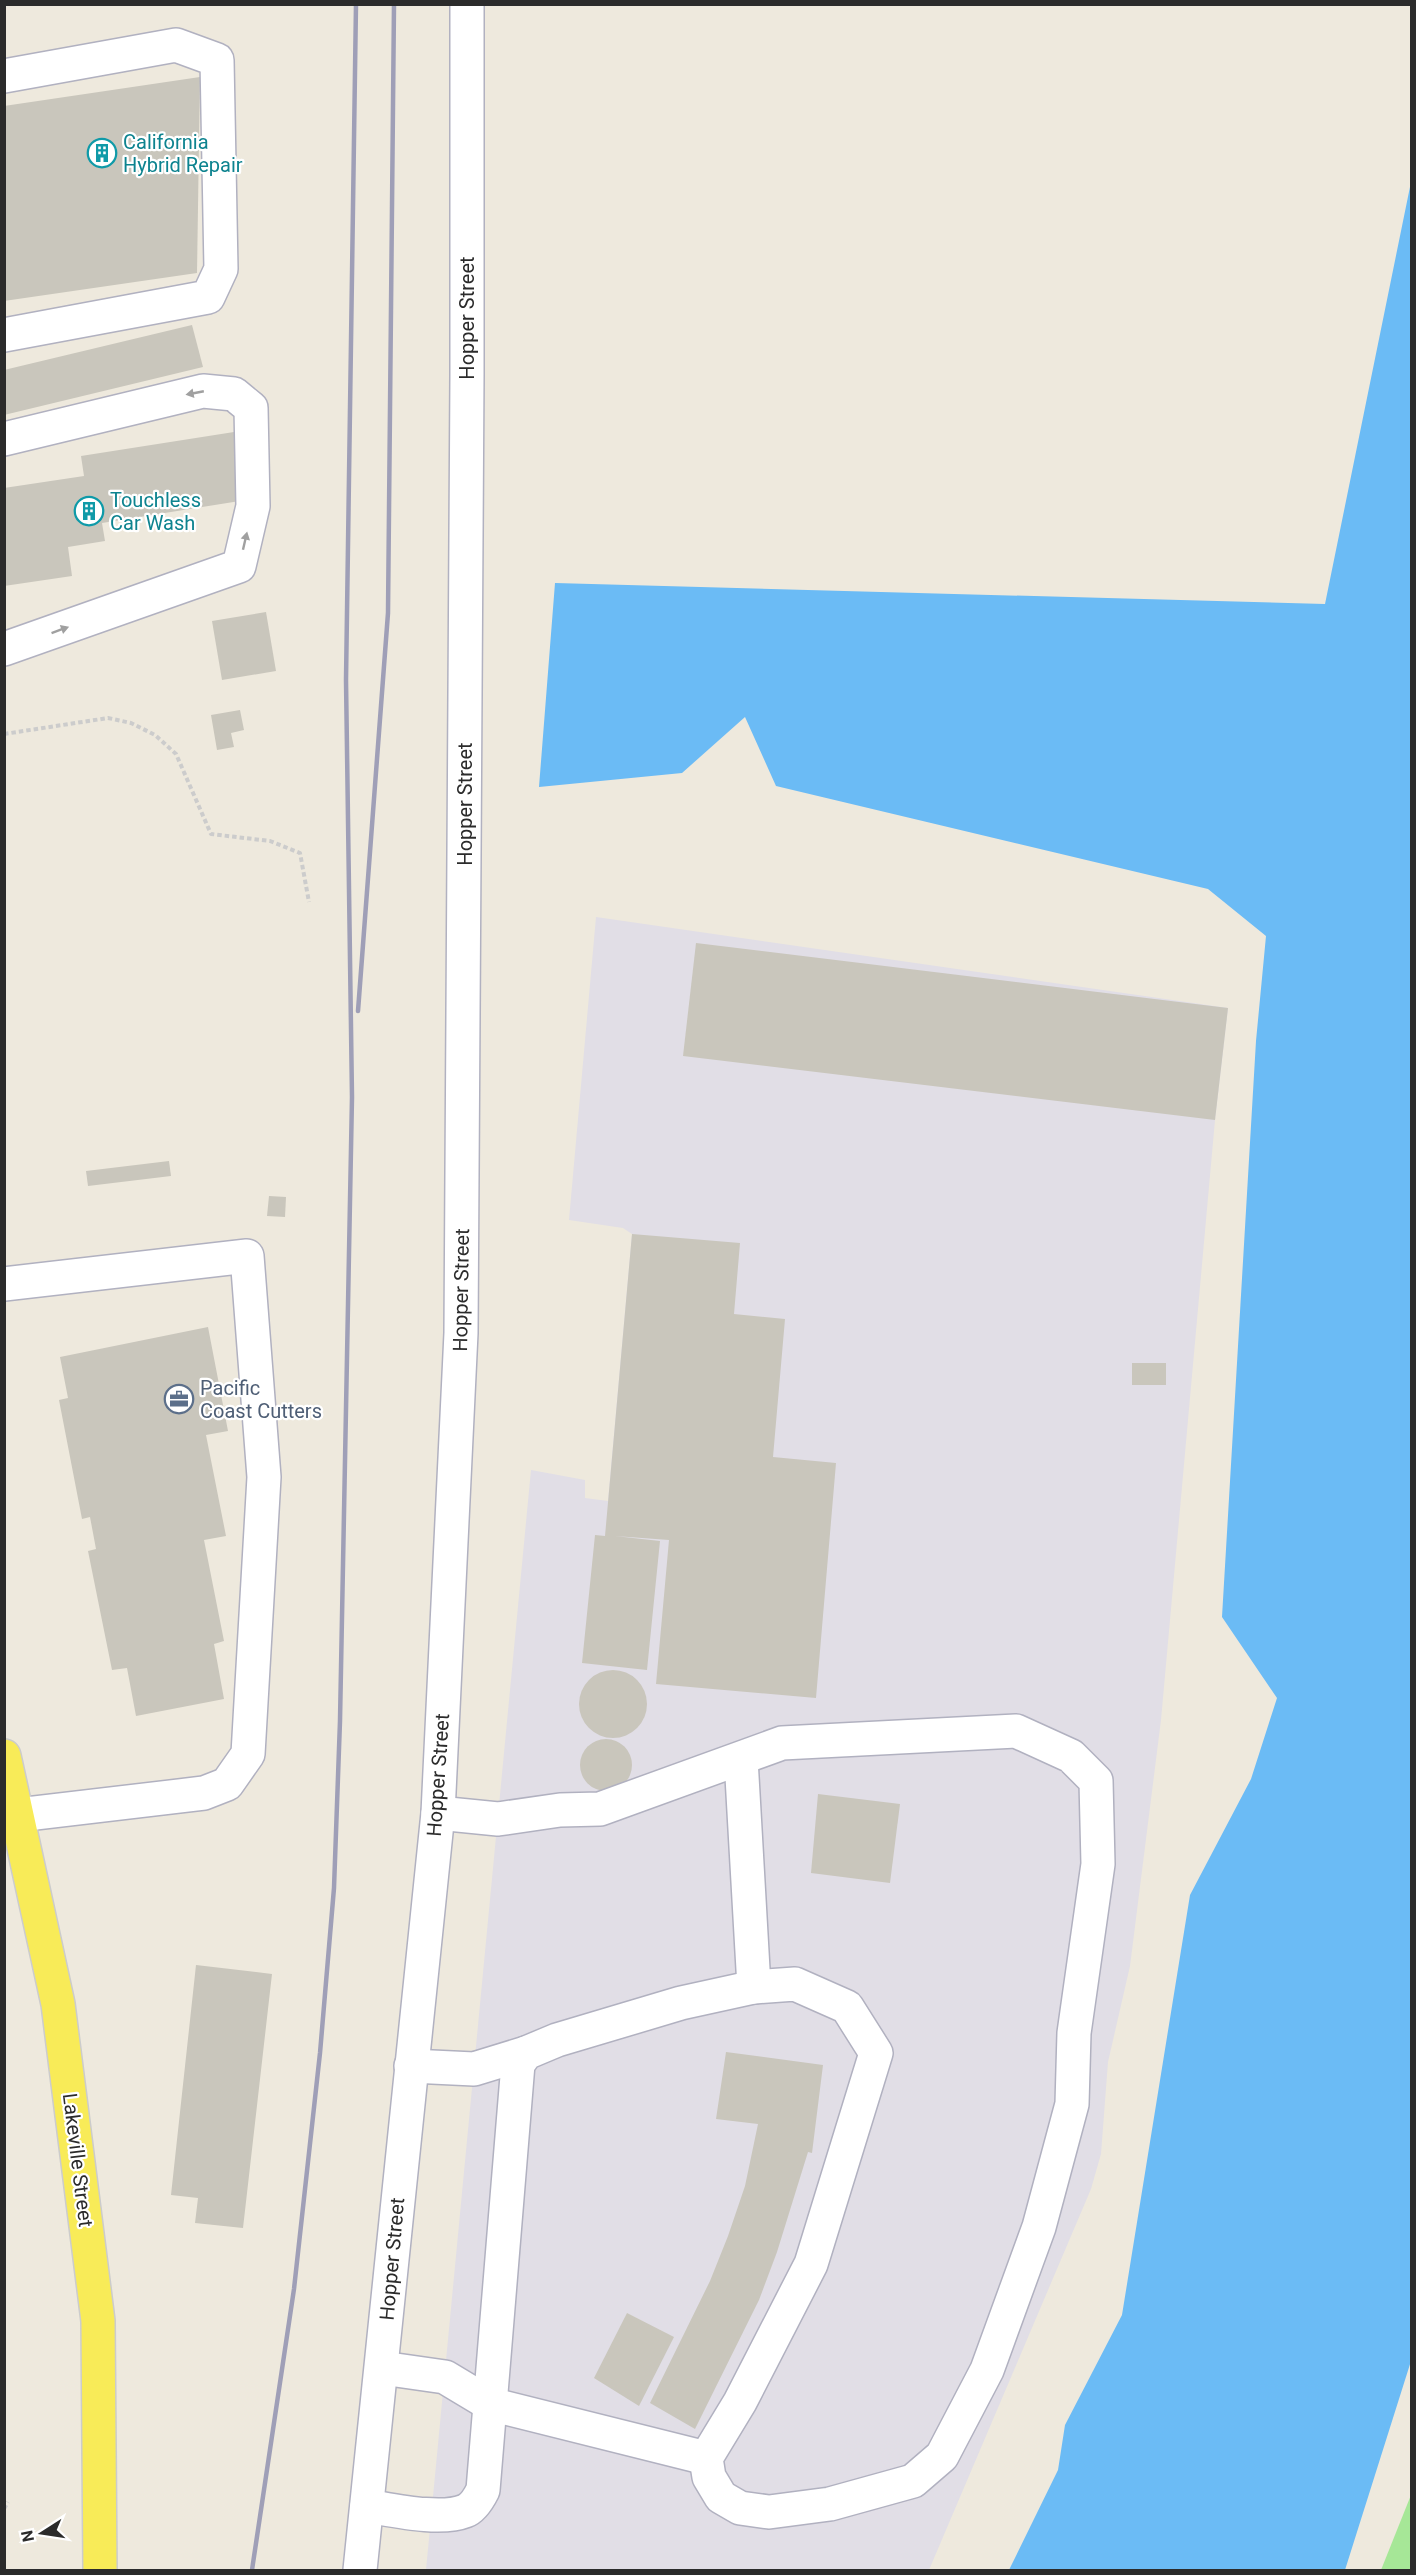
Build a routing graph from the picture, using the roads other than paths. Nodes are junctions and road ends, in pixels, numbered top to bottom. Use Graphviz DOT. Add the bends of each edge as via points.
graph roads {
  1 [pos="467,4"];
  2 [pos="4,76"];
  3 [pos="4,335"];
  4 [pos="4,439"];
  5 [pos="4,649"];
  6 [pos="4,1284"];
  7 [pos="4,1756"];
  8 [pos="741,1759"];
  9 [pos="438,1813"];
  10 [pos="18,1815"];
  11 [pos="754,1987"];
  12 [pos="526,2053"];
  13 [pos="411,2066"];
  14 [pos="382,2368"];
  15 [pos="490,2404"];
  16 [pos="706,2458"];
  17 [pos="367,2506"];
  18 [pos="100,2571"];
  19 [pos="360,2571"];
  1 -- 9 [label="street, Hopper Street" via="461,1333"];
  2 -- 3 [label="street" via="176,45 217,60 221,269 208,297"];
  5 -- 4 [label="street, one-way" via="239,566 253,506 251,408 234,394 203,391"];
  6 -- 10 [label="street" via="247,1256 264,1477 248,1754 227,1784 204,1793"];
  7 -- 10 [label="main road, Lakeville Street"];
  8 -- 9 [label="street" via="600,1809 498,1819"];
  8 -- 11 [label="street"];
  8 -- 16 [label="street" via="782,1743 1016,1731 1071,1756 1096,1781 1098,1864 1074,2033 1072,2104 1039,2227 987,2370 942,2456 913,2481 830,2504 769,2512 740,2508 721,2497 709,2477"];
  9 -- 13 [label="street, Hopper Street"];
  10 -- 18 [label="main road, Lakeville Street" via="58,2004 98,2321"];
  11 -- 12 [label="street" via="681,2003"];
  11 -- 16 [label="street" via="795,1984 847,2007 876,2053 811,2264 740,2402"];
  12 -- 13 [label="street" via="474,2069"];
  12 -- 15 [label="street" via="518,2064"];
  13 -- 14 [label="street, Hopper Street"];
  14 -- 15 [label="street" via="445,2377"];
  14 -- 17 [label="street, Hopper Street"];
  15 -- 16 [label="street"];
  15 -- 17 [label="street" via="483,2490 475,2504 465,2511 431,2515"];
  17 -- 19 [label="street, Hopper Street"];
}
